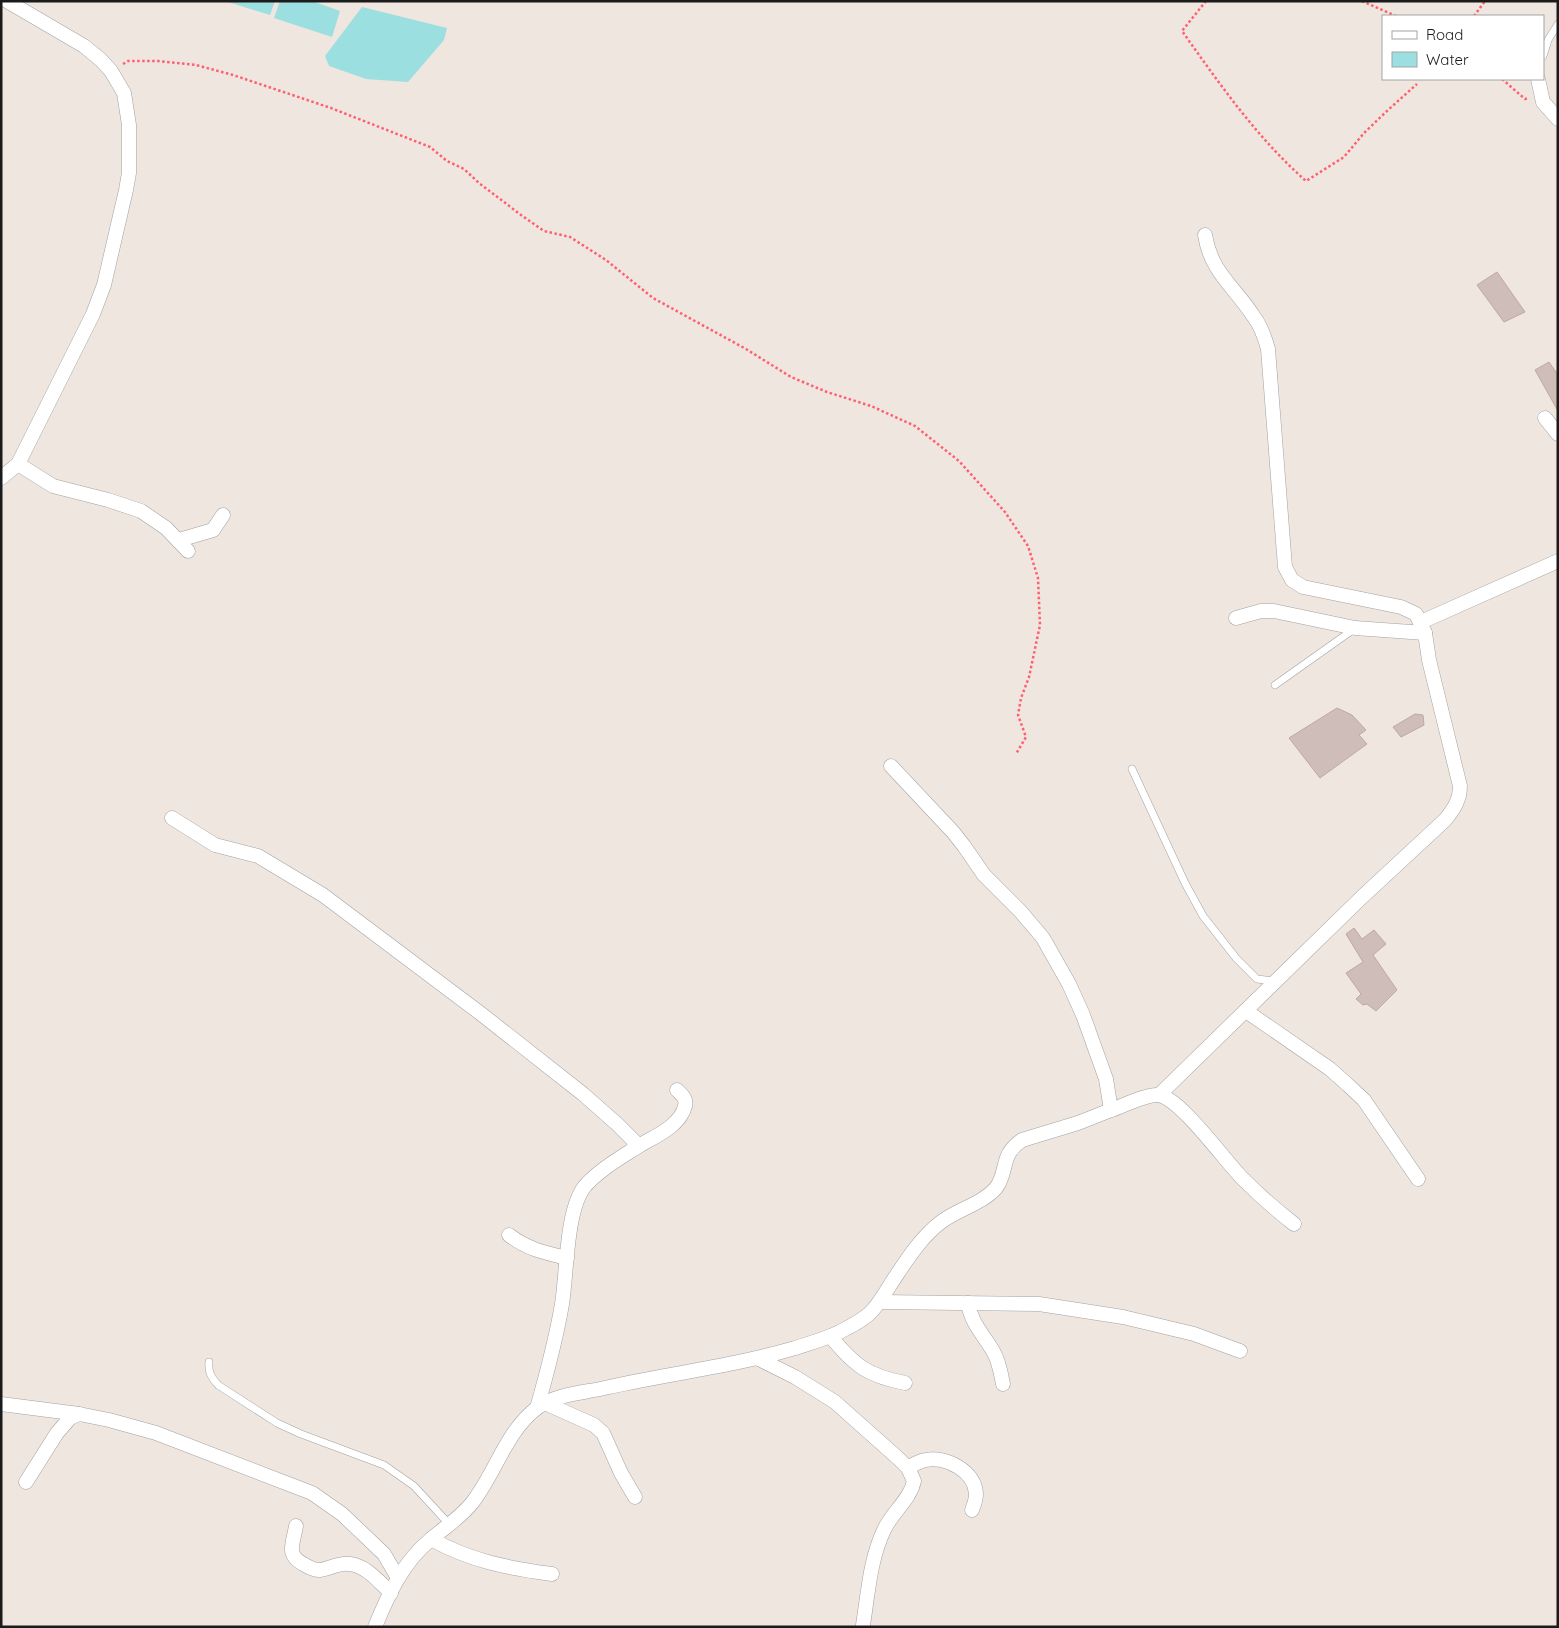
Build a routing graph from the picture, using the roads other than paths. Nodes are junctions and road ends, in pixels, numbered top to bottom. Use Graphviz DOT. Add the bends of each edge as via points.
graph roads {
  1 [pos="7,1"];
  2 [pos="1558,24"];
  3 [pos="1544,53"];
  4 [pos="1538,80"];
  5 [pos="1558,119"];
  6 [pos="1205,235"];
  7 [pos="1545,418"];
  8 [pos="1558,434"];
  9 [pos="18,464"];
  10 [pos="1,478"];
  11 [pos="223,515"];
  12 [pos="179,540"];
  13 [pos="188,551"];
  14 [pos="1558,561"];
  15 [pos="1236,618"];
  16 [pos="1423,627"];
  17 [pos="1355,628"];
  18 [pos="1275,685"];
  19 [pos="891,766"];
  20 [pos="1132,768"];
  21 [pos="172,818"];
  22 [pos="1276,981"];
  23 [pos="1246,1011"];
  24 [pos="677,1090"];
  25 [pos="1159,1096"];
  26 [pos="1111,1110"];
  27 [pos="639,1146"];
  28 [pos="1418,1179"];
  29 [pos="1294,1224"];
  30 [pos="510,1235"];
  31 [pos="567,1258"];
  32 [pos="880,1302"];
  33 [pos="968,1303"];
  34 [pos="831,1337"];
  35 [pos="1240,1351"];
  36 [pos="758,1359"];
  37 [pos="208,1362"];
  38 [pos="905,1383"];
  39 [pos="1003,1384"];
  40 [pos="1,1404"];
  41 [pos="541,1405"];
  42 [pos="79,1414"];
  43 [pos="908,1468"];
  44 [pos="26,1482"];
  45 [pos="635,1498"];
  46 [pos="972,1510"];
  47 [pos="296,1526"];
  48 [pos="450,1526"];
  49 [pos="431,1539"];
  50 [pos="552,1574"];
  51 [pos="398,1578"];
  52 [pos="391,1593"];
  53 [pos="863,1625"];
  54 [pos="375,1627"];
  1 -- 9 [label="street" via="84,46 101,60 124,94 129,125 129,173 100,298"];
  2 -- 3 [label="lane"];
  4 -- 5 [label="street" via="1543,102"];
  6 -- 16 [label="street" via="1216,268 1254,317 1268,349 1282,535 1288,573 1303,587 1401,607 1416,614"];
  7 -- 8 [label="street"];
  9 -- 10 [label="street"];
  9 -- 12 [label="street" via="54,486 141,511"];
  11 -- 12 [label="street" via="213,530"];
  12 -- 13 [label="street"];
  14 -- 16 [label="street"];
  15 -- 17 [label="street" via="1274,611"];
  16 -- 17 [label="street"];
  16 -- 22 [label="street" via="1460,786 1458,802 1445,820"];
  17 -- 18 [label="lane"];
  19 -- 26 [label="street" via="953,832 984,875 1043,938 1070,984 1083,1015 1106,1079"];
  20 -- 22 [label="lane" via="1203,916 1257,979"];
  21 -- 27 [label="street" via="215,845 258,856 323,895 583,1094"];
  22 -- 23 [label="street"];
  23 -- 25 [label="street"];
  23 -- 28 [label="street" via="1330,1069 1364,1100"];
  24 -- 27 [label="street" via="686,1102 681,1115 664,1132"];
  25 -- 26 [label="street"];
  25 -- 29 [label="street" via="1182,1111 1265,1201"];
  26 -- 32 [label="street" via="1022,1140 1014,1146 994,1189 932,1229"];
  27 -- 31 [label="street" via="597,1174 580,1193 575,1204"];
  30 -- 31 [label="street" via="535,1251"];
  31 -- 41 [label="street" via="562,1303"];
  32 -- 33 [label="street"];
  32 -- 34 [label="street" via="870,1313"];
  33 -- 35 [label="street" via="1039,1304 1122,1317 1194,1334"];
  33 -- 39 [label="street" via="975,1327 998,1362"];
  34 -- 36 [label="street"];
  34 -- 38 [label="street" via="863,1369"];
  36 -- 41 [label="street" via="652,1377 553,1399"];
  36 -- 43 [label="street" via="835,1402"];
  37 -- 48 [label="lane" via="212,1378 277,1423 384,1465 414,1486"];
  40 -- 42 [label="street"];
  41 -- 45 [label="street" via="594,1425 603,1433"];
  41 -- 48 [label="street" via="514,1433 472,1503"];
  42 -- 44 [label="street" via="64,1422"];
  42 -- 51 [label="street" via="156,1433 312,1493 342,1514 384,1554"];
  43 -- 46 [label="street" via="917,1462 937,1460 965,1472 976,1494"];
  43 -- 53 [label="street" via="914,1481 913,1488 882,1536"];
  47 -- 52 [label="street" via="294,1558 314,1570 341,1564 355,1565"];
  48 -- 49 [label="street"];
  49 -- 50 [label="street" via="478,1560"];
  49 -- 51 [label="street" via="409,1561"];
  51 -- 52 [label="street"];
  52 -- 54 [label="street"];
}
